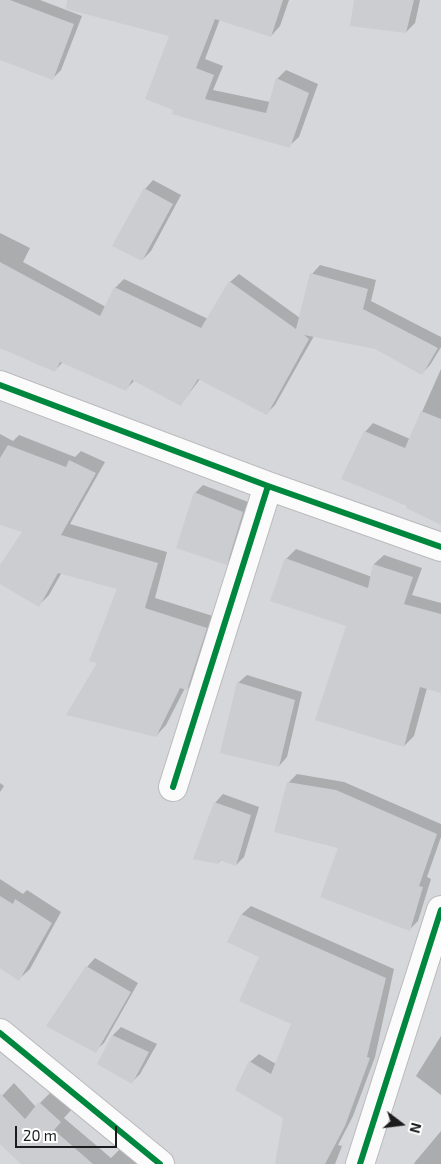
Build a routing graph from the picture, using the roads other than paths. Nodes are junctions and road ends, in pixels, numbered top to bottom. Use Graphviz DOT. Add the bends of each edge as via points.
graph roads {
  1 [pos="0,385"];
  2 [pos="268,486"];
  3 [pos="441,547"];
  4 [pos="173,787"];
  5 [pos="441,910"];
  6 [pos="0,1033"];
  7 [pos="160,1164"];
  8 [pos="360,1164"];
  1 -- 2 [label="street"];
  2 -- 3 [label="street"];
  2 -- 4 [label="street"];
  5 -- 8 [label="street"];
  6 -- 7 [label="street"];
}
